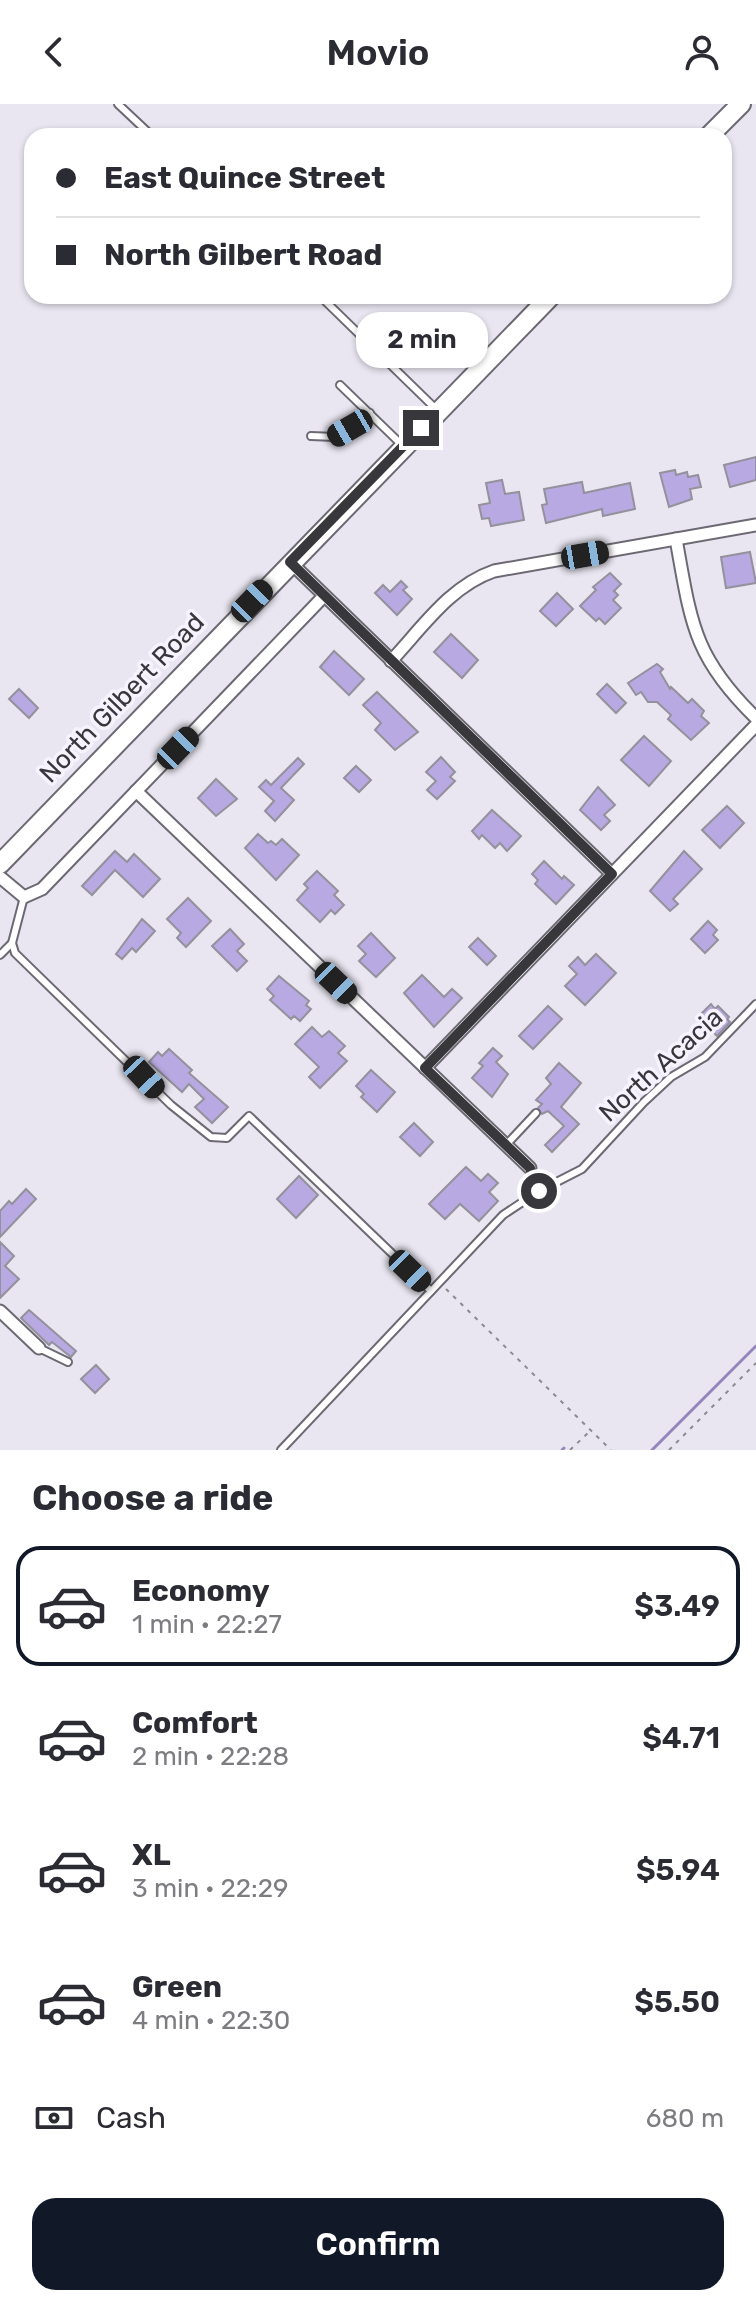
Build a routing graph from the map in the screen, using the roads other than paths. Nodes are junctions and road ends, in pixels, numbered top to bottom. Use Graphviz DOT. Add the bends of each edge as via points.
graph roads {
  1 [pos="118,104"];
  2 [pos="741,104"];
  3 [pos="144,128"];
  4 [pos="717,128"];
  5 [pos="328,304"];
  6 [pos="543,304"];
  7 [pos="340,385"];
  8 [pos="438,411"];
  9 [pos="370,413"];
  10 [pos="311,436"];
  11 [pos="403,446"];
  12 [pos="756,525"];
  13 [pos="676,539"];
  14 [pos="290,562"];
  15 [pos="324,596"];
  16 [pos="391,661"];
  17 [pos="756,718"];
  18 [pos="756,725"];
  19 [pos="136,791"];
  20 [pos="0,864"];
  21 [pos="612,874"];
  22 [pos="0,877"];
  23 [pos="24,897"];
  24 [pos="12,943"];
  25 [pos="0,955"];
  26 [pos="756,1004"];
  27 [pos="425,1068"];
  28 [pos="536,1113"];
  29 [pos="506,1145"];
  30 [pos="530,1168"];
  31 [pos="539,1191"];
  32 [pos="431,1291"];
  33 [pos="0,1311"];
  34 [pos="39,1348"];
  35 [pos="68,1362"];
  36 [pos="281,1450"];
  1 -- 3 [label="lane"];
  2 -- 4 [label="main road"];
  5 -- 8 [label="lane"];
  6 -- 8 [label="main road, North Gilbert Road"];
  7 -- 9 [label="lane"];
  8 -- 11 [label="main road, North Gilbert Road"];
  9 -- 10 [label="lane" via="335,437"];
  9 -- 11 [label="lane"];
  11 -- 14 [label="main road, North Gilbert Road"];
  12 -- 13 [label="street"];
  13 -- 16 [label="street" via="479,576 454,594"];
  13 -- 17 [label="street" via="694,631 725,688"];
  14 -- 15 [label="street"];
  14 -- 20 [label="main road, North Gilbert Road"];
  15 -- 16 [label="street"];
  15 -- 19 [label="street"];
  16 -- 21 [label="street"];
  18 -- 21 [label="street"];
  19 -- 23 [label="street" via="42,889"];
  19 -- 27 [label="street"];
  21 -- 27 [label="street"];
  22 -- 23 [label="street"];
  23 -- 24 [label="lane"];
  24 -- 25 [label="lane"];
  24 -- 32 [label="lane" via="15,953 171,1105 211,1137 227,1138 249,1116"];
  26 -- 31 [label="lane, North Acacia" via="705,1057 671,1077 644,1102 582,1169"];
  27 -- 29 [label="street"];
  28 -- 29 [label="lane"];
  29 -- 30 [label="street"];
  30 -- 31 [label="lane"];
  31 -- 32 [label="lane, North Acacia" via="503,1215"];
  32 -- 36 [label="lane, North Acacia"];
  33 -- 34 [label="street"];
  34 -- 35 [label="lane"];
}
